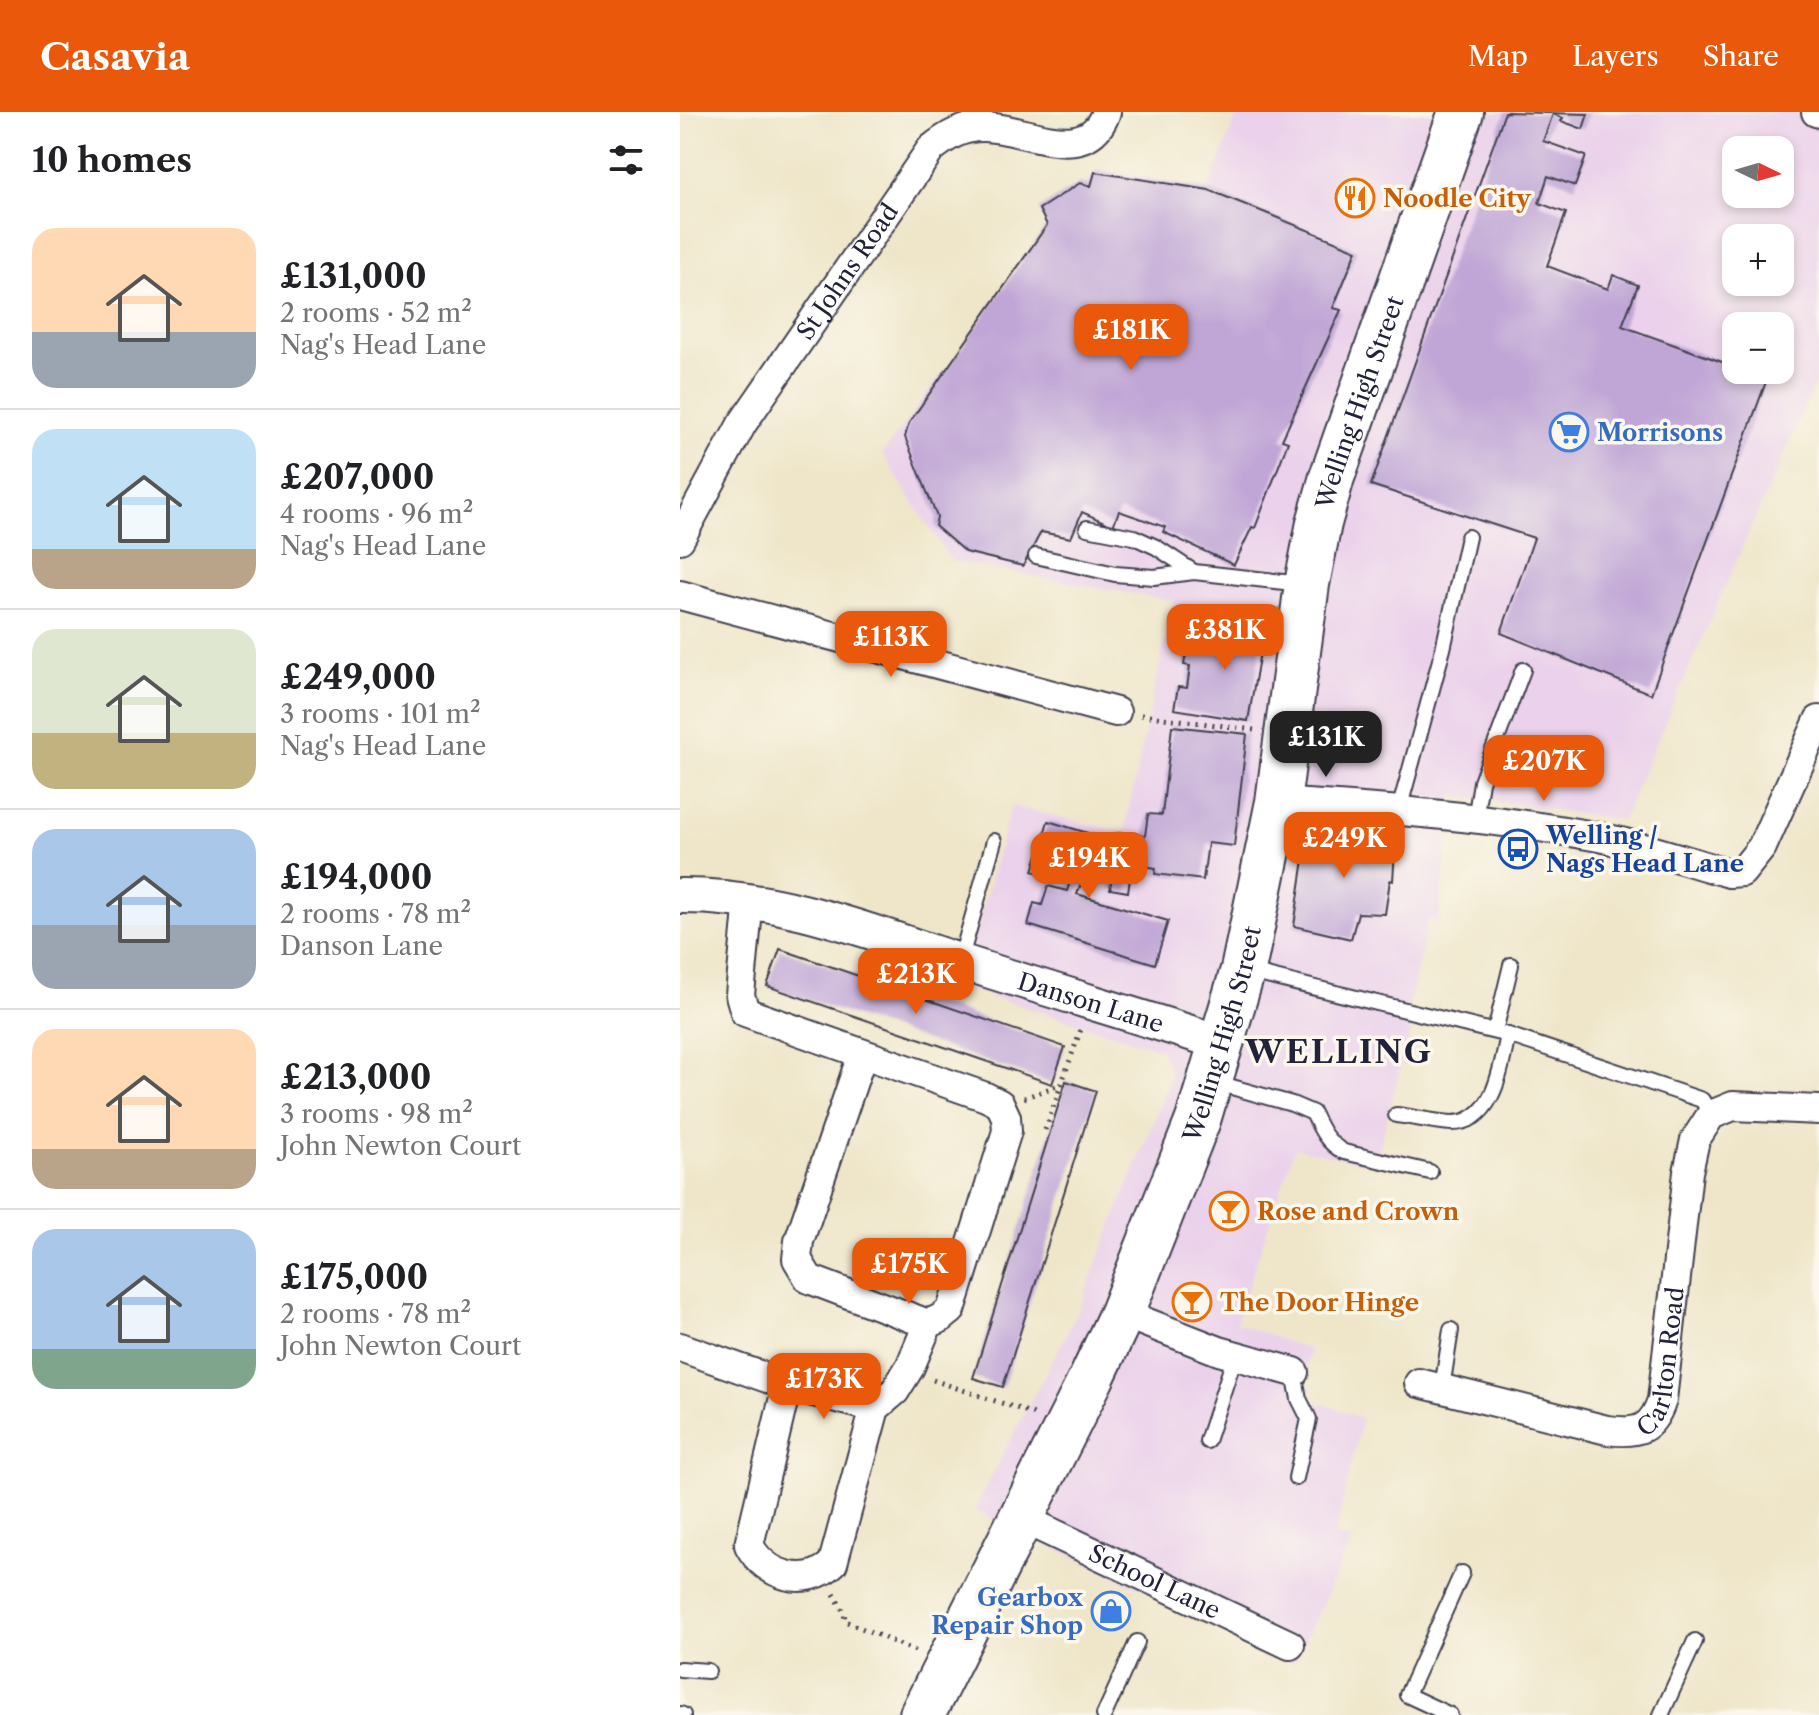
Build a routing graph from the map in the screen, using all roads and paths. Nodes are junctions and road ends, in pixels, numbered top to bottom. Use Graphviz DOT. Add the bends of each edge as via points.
graph roads {
  1 [pos="1106,112"];
  2 [pos="1461,112"];
  3 [pos="1087,528"];
  4 [pos="1468,537"];
  5 [pos="680,539"];
  6 [pos="1036,556"];
  7 [pos="1194,572"];
  8 [pos="1307,584"];
  9 [pos="680,595"];
  10 [pos="1523,670"];
  11 [pos="1116,712"];
  12 [pos="1819,720"];
  13 [pos="1288,734"];
  14 [pos="1278,802"];
  15 [pos="1399,810"];
  16 [pos="1475,819"];
  17 [pos="994,841"];
  18 [pos="680,896"];
  19 [pos="749,899"];
  20 [pos="960,961"];
  21 [pos="1511,965"];
  22 [pos="1243,970"];
  23 [pos="1091,1002"];
  24 [pos="1492,1030"];
  25 [pos="1508,1035"];
  26 [pos="862,1055"];
  27 [pos="1216,1062"];
  28 [pos="1060,1085"];
  29 [pos="1001,1107"];
  30 [pos="1819,1110"];
  31 [pos="1396,1115"];
  32 [pos="1711,1115"];
  33 [pos="1045,1130"];
  34 [pos="1430,1172"];
  35 [pos="1122,1313"];
  36 [pos="928,1324"];
  37 [pos="1451,1330"];
  38 [pos="680,1347"];
  39 [pos="1235,1356"];
  40 [pos="907,1372"];
  41 [pos="1294,1372"];
  42 [pos="787,1385"];
  43 [pos="1430,1385"];
  44 [pos="875,1408"];
  45 [pos="1069,1425"];
  46 [pos="1207,1441"];
  47 [pos="1296,1478"];
  48 [pos="1021,1518"];
  49 [pos="823,1573"];
  50 [pos="1462,1573"];
  51 [pos="1695,1641"];
  52 [pos="1137,1642"];
  53 [pos="1290,1645"];
  54 [pos="946,1663"];
  55 [pos="680,1669"];
  56 [pos="708,1671"];
  57 [pos="922,1715"];
  58 [pos="1104,1715"];
  59 [pos="1450,1715"];
  60 [pos="1661,1715"];
  1 -- 5 [label="street, St Johns Road" via="1089,137 1071,142 985,126 947,136 931,149 742,424"];
  2 -- 8 [label="main road, Welling High Street" via="1332,477"];
  3 -- 7 [label="lane" via="1134,537"];
  4 -- 15 [label="lane"];
  6 -- 7 [label="lane" via="1115,574"];
  7 -- 8 [label="lane"];
  8 -- 13 [label="main road, Welling High Street"];
  9 -- 11 [label="street"];
  10 -- 16 [label="lane" via="1481,782"];
  11 -- 13 [label="path"];
  12 -- 16 [label="street" via="1762,847 1742,872 1729,873 1601,838"];
  13 -- 14 [label="main road, Welling High Street"];
  14 -- 15 [label="street"];
  14 -- 22 [label="main road, Welling High Street"];
  15 -- 16 [label="street"];
  17 -- 20 [label="lane"];
  18 -- 19 [label="street, Danson Lane"];
  19 -- 20 [label="street, Danson Lane" via="839,921"];
  19 -- 26 [label="street" via="740,995 745,1012"];
  20 -- 23 [label="street, Danson Lane"];
  21 -- 24 [label="lane"];
  22 -- 24 [label="lane"];
  22 -- 27 [label="main road, Welling High Street"];
  23 -- 27 [label="street, Danson Lane"];
  23 -- 28 [label="path"];
  24 -- 25 [label="lane"];
  25 -- 31 [label="lane" via="1496,1086 1479,1114 1455,1123"];
  25 -- 32 [label="lane" via="1702,1100"];
  26 -- 29 [label="street" via="986,1097"];
  26 -- 36 [label="street" via="797,1259 809,1279"];
  27 -- 34 [label="lane" via="1313,1113 1334,1147"];
  27 -- 35 [label="main road, Welling High Street"];
  28 -- 29 [label="path"];
  28 -- 33 [label="path"];
  29 -- 36 [label="street" via="1007,1131 951,1310"];
  30 -- 32 [label="street" via="1733,1106"];
  32 -- 43 [label="street, Carlton Road" via="1695,1140 1688,1172 1656,1419 1628,1433 1607,1430"];
  35 -- 39 [label="street"];
  35 -- 45 [label="main road, Welling High Street"];
  36 -- 40 [label="street"];
  37 -- 43 [label="lane"];
  38 -- 42 [label="street"];
  39 -- 41 [label="street"];
  39 -- 46 [label="lane"];
  40 -- 44 [label="street"];
  40 -- 45 [label="path"];
  41 -- 47 [label="lane" via="1309,1419"];
  42 -- 44 [label="street"];
  42 -- 49 [label="street" via="749,1545 755,1557 778,1573"];
  44 -- 49 [label="street" via="833,1563"];
  45 -- 48 [label="main road, Welling High Street"];
  48 -- 53 [label="street, School Lane"];
  48 -- 54 [label="main road, Welling High Street"];
  49 -- 54 [label="path" via="845,1621"];
  50 -- 59 [label="lane" via="1407,1695"];
  51 -- 60 [label="lane"];
  52 -- 58 [label="lane"];
  54 -- 57 [label="main road, Welling High Street"];
  55 -- 56 [label="lane"];
}
